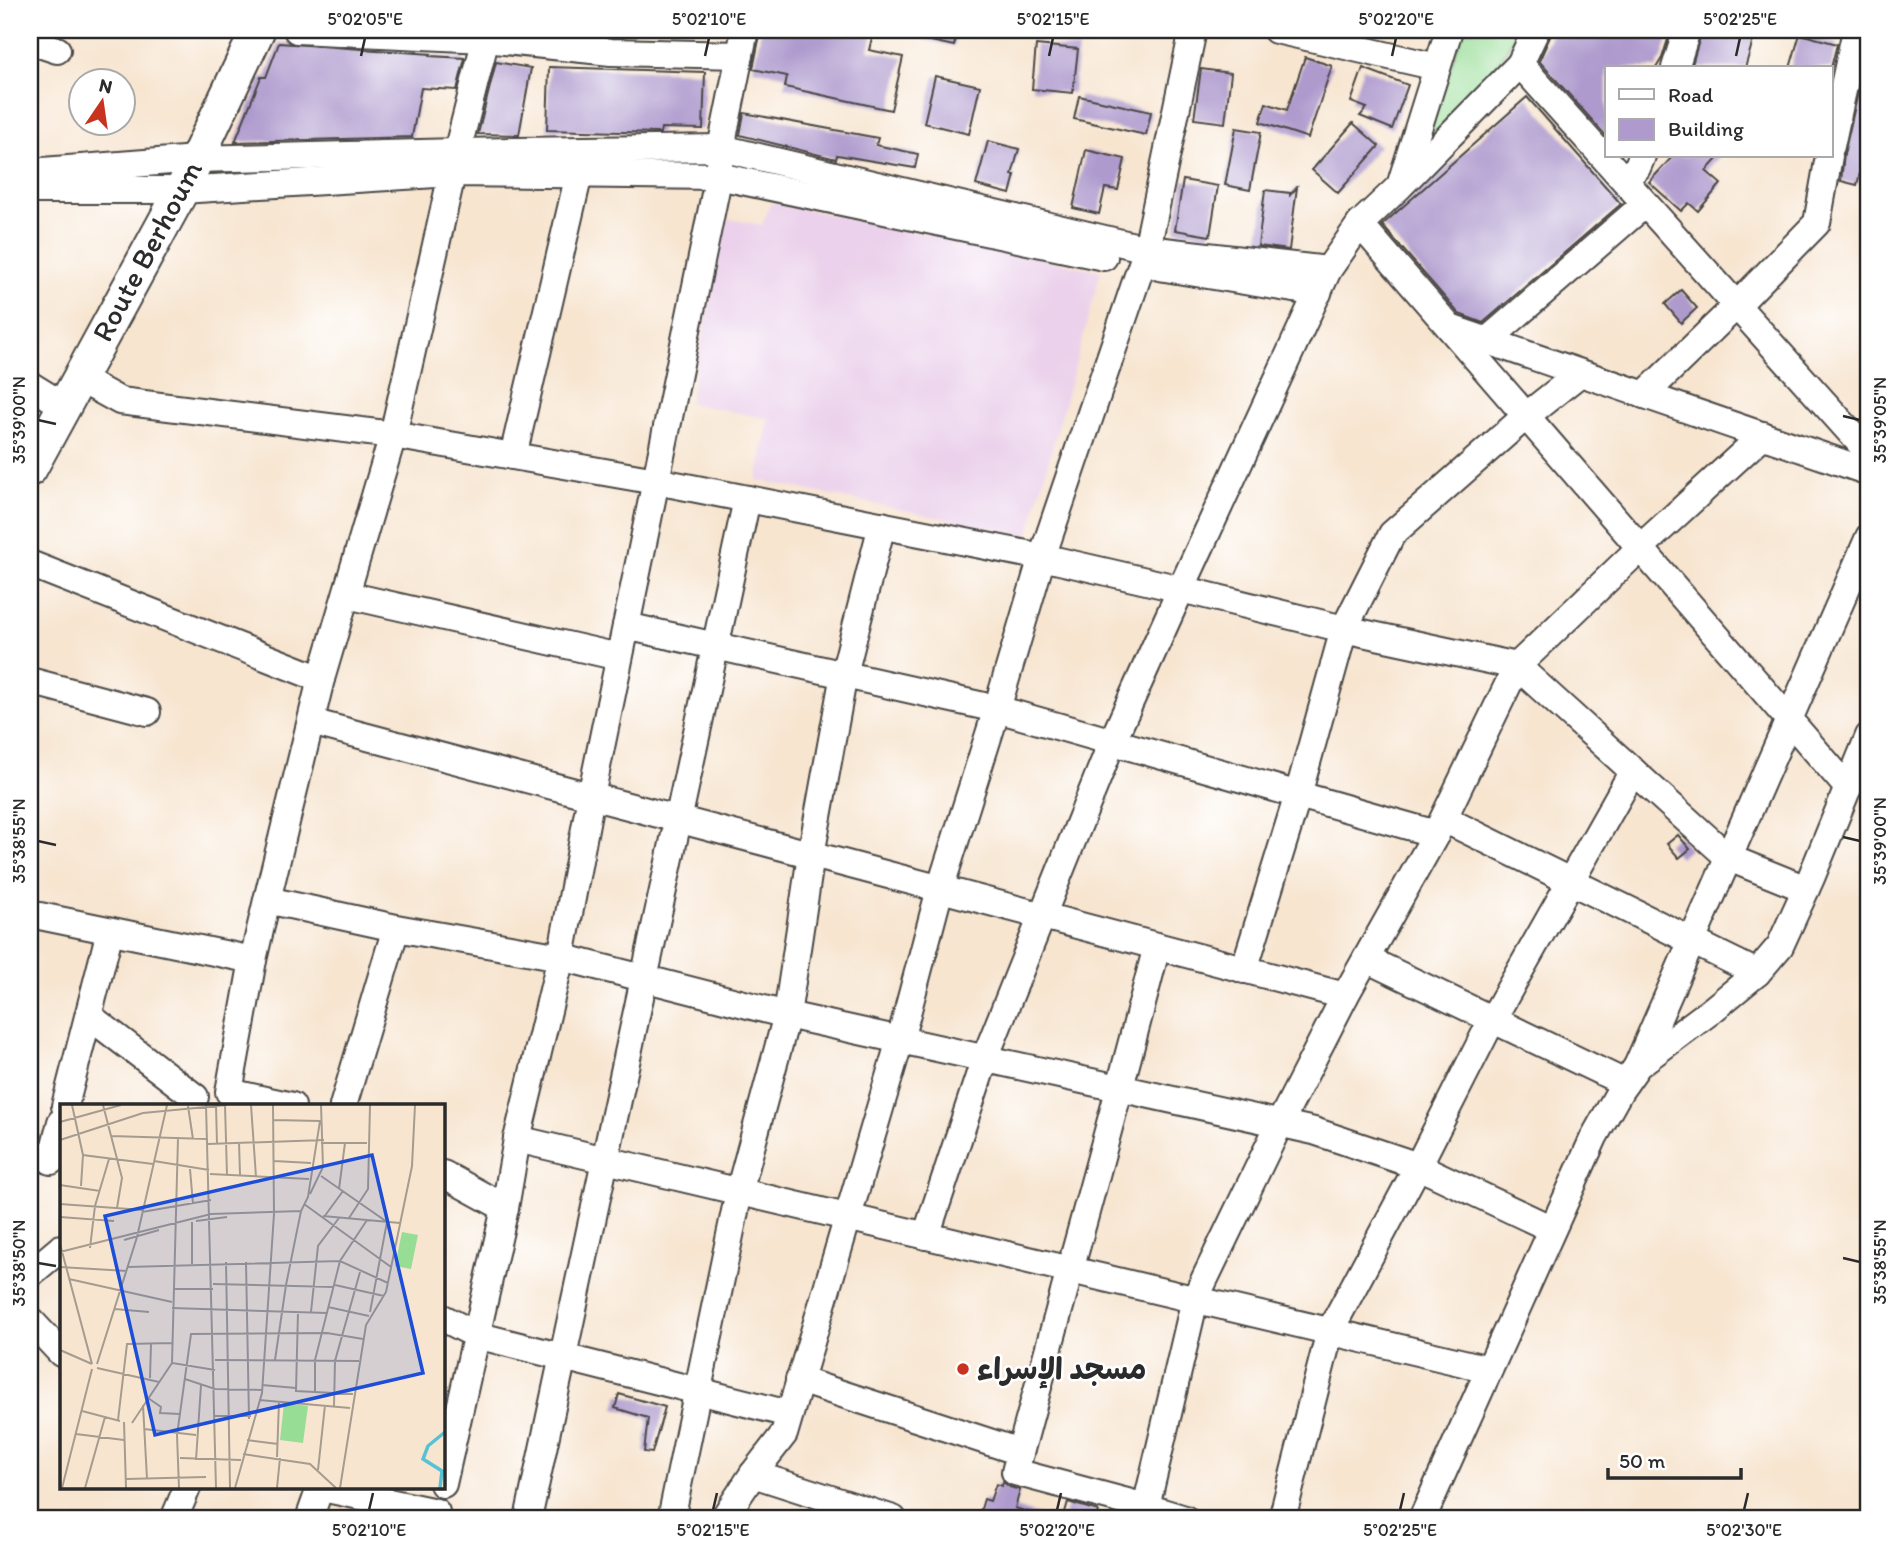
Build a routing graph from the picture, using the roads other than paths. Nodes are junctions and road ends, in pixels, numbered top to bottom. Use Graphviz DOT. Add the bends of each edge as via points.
graph roads {
  1 [pos="258,30"];
  2 [pos="297,30"];
  3 [pos="1193,30"];
  4 [pos="1278,30"];
  5 [pos="1450,30"];
  6 [pos="1536,30"];
  7 [pos="1687,30"];
  8 [pos="1856,30"];
  9 [pos="487,34"];
  10 [pos="30,41"];
  11 [pos="613,41"];
  12 [pos="742,43"];
  13 [pos="57,50"];
  14 [pos="1520,64"];
  15 [pos="1676,66"];
  16 [pos="1437,67"];
  17 [pos="1832,141"];
  18 [pos="721,148"];
  19 [pos="1641,158"];
  20 [pos="1829,158"];
  21 [pos="196,159"];
  22 [pos="455,162"];
  23 [pos="30,172"];
  24 [pos="579,174"];
  25 [pos="718,176"];
  26 [pos="1623,178"];
  27 [pos="1400,186"];
  28 [pos="30,190"];
  29 [pos="182,190"];
  30 [pos="1645,204"];
  31 [pos="1360,224"];
  32 [pos="1144,256"];
  33 [pos="1323,282"];
  34 [pos="1737,305"];
  35 [pos="1479,347"];
  36 [pos="1579,374"];
  37 [pos="30,386"];
  38 [pos="72,392"];
  39 [pos="1644,395"];
  40 [pos="1526,416"];
  41 [pos="393,435"];
  42 [pos="1763,435"];
  43 [pos="1869,453"];
  44 [pos="513,456"];
  45 [pos="30,469"];
  46 [pos="1869,472"];
  47 [pos="656,481"];
  48 [pos="747,499"];
  49 [pos="882,525"];
  50 [pos="1869,537"];
  51 [pos="1640,548"];
  52 [pos="1042,557"];
  53 [pos="30,564"];
  54 [pos="1181,589"];
  55 [pos="347,595"];
  56 [pos="626,626"];
  57 [pos="1344,629"];
  58 [pos="716,646"];
  59 [pos="619,657"];
  60 [pos="1517,666"];
  61 [pos="844,674"];
  62 [pos="321,679"];
  63 [pos="30,681"];
  64 [pos="997,709"];
  65 [pos="147,712"];
  66 [pos="1789,720"];
  67 [pos="311,722"];
  68 [pos="1869,736"];
  69 [pos="1112,742"];
  70 [pos="1633,771"];
  71 [pos="1848,788"];
  72 [pos="1298,795"];
  73 [pos="591,796"];
  74 [pos="678,820"];
  75 [pos="1440,827"];
  76 [pos="811,855"];
  77 [pos="1729,858"];
  78 [pos="1570,881"];
  79 [pos="940,889"];
  80 [pos="1806,889"];
  81 [pos="267,900"];
  82 [pos="30,914"];
  83 [pos="1041,916"];
  84 [pos="396,928"];
  85 [pos="110,930"];
  86 [pos="1692,942"];
  87 [pos="1157,946"];
  88 [pos="561,957"];
  89 [pos="1366,959"];
  90 [pos="253,960"];
  91 [pos="1244,970"];
  92 [pos="1757,973"];
  93 [pos="644,978"];
  94 [pos="1345,996"];
  95 [pos="787,1015"];
  96 [pos="89,1016"];
  97 [pos="1492,1020"];
  98 [pos="900,1040"];
  99 [pos="985,1058"];
  100 [pos="1632,1074"];
  101 [pos="1121,1088"];
  102 [pos="229,1092"];
  103 [pos="191,1102"];
  104 [pos="66,1104"];
  105 [pos="283,1104"];
  106 [pos="344,1104"];
  107 [pos="1280,1123"];
  108 [pos="60,1125"];
  109 [pos="517,1139"];
  110 [pos="605,1160"];
  111 [pos="47,1161"];
  112 [pos="1418,1166"];
  113 [pos="444,1175"];
  114 [pos="739,1192"];
  115 [pos="505,1208"];
  116 [pos="847,1217"];
  117 [pos="1552,1229"];
  118 [pos="926,1236"];
  119 [pos="60,1249"];
  120 [pos="1069,1270"];
  121 [pos="30,1274"];
  122 [pos="1195,1299"];
  123 [pos="444,1319"];
  124 [pos="30,1320"];
  125 [pos="1330,1331"];
  126 [pos="476,1335"];
  127 [pos="60,1352"];
  128 [pos="563,1357"];
  129 [pos="1489,1369"];
  130 [pos="799,1380"];
  131 [pos="697,1391"];
  132 [pos="789,1414"];
  133 [pos="1020,1452"];
  134 [pos="753,1475"];
  135 [pos="444,1480"];
  136 [pos="186,1490"];
  137 [pos="320,1490"];
  138 [pos="333,1490"];
  139 [pos="438,1507"];
  140 [pos="1146,1507"];
  141 [pos="174,1519"];
  142 [pos="309,1519"];
  143 [pos="528,1519"];
  144 [pos="671,1519"];
  145 [pos="723,1519"];
  146 [pos="890,1519"];
  147 [pos="1185,1519"];
  148 [pos="1282,1519"];
  149 [pos="1422,1519"];
  1 -- 21 [label="main road, Route Berhoum"];
  2 -- 9 [label="street"];
  3 -- 32 [label="street"];
  4 -- 16 [label="street"];
  5 -- 16 [label="street"];
  6 -- 14 [label="street"];
  7 -- 15 [label="street"];
  8 -- 17 [label="street"];
  9 -- 11 [label="street"];
  9 -- 22 [label="street"];
  10 -- 13 [label="street"];
  11 -- 12 [label="street"];
  12 -- 18 [label="street"];
  14 -- 26 [label="street"];
  14 -- 27 [label="street"];
  16 -- 27 [label="street"];
  18 -- 22 [label="street"];
  18 -- 25 [label="street"];
  18 -- 32 [label="street"];
  19 -- 26 [label="street" via="1637,168"];
  20 -- 34 [label="street" via="1817,223"];
  21 -- 22 [label="street"];
  21 -- 23 [label="street"];
  21 -- 29 [label="main road, Route Berhoum"];
  22 -- 24 [label="street"];
  22 -- 29 [label="street"];
  22 -- 41 [label="street"];
  24 -- 25 [label="street"];
  24 -- 44 [label="street"];
  25 -- 32 [label="street"];
  25 -- 47 [label="street"];
  26 -- 30 [label="street"];
  27 -- 31 [label="street"];
  28 -- 29 [label="street"];
  29 -- 38 [label="main road, Route Berhoum"];
  30 -- 34 [label="street"];
  30 -- 35 [label="street"];
  31 -- 33 [label="street"];
  31 -- 35 [label="street" via="1451,329"];
  32 -- 33 [label="street"];
  32 -- 52 [label="street"];
  33 -- 54 [label="street"];
  34 -- 39 [label="street"];
  34 -- 43 [label="street"];
  35 -- 36 [label="street"];
  35 -- 40 [label="street"];
  36 -- 39 [label="street"];
  36 -- 40 [label="street"];
  37 -- 38 [label="street"];
  38 -- 41 [label="street"];
  38 -- 45 [label="main road, Route Berhoum"];
  39 -- 42 [label="street"];
  40 -- 51 [label="street"];
  40 -- 57 [label="street" via="1392,534"];
  41 -- 44 [label="street"];
  41 -- 55 [label="street"];
  42 -- 46 [label="street"];
  42 -- 51 [label="street"];
  44 -- 47 [label="street"];
  47 -- 48 [label="street"];
  47 -- 56 [label="street"];
  48 -- 49 [label="street"];
  48 -- 58 [label="street"];
  49 -- 52 [label="street"];
  49 -- 61 [label="street"];
  50 -- 66 [label="street"];
  51 -- 60 [label="street"];
  51 -- 66 [label="street"];
  52 -- 54 [label="street"];
  52 -- 64 [label="street"];
  53 -- 62 [label="street"];
  54 -- 57 [label="street"];
  54 -- 69 [label="street"];
  55 -- 59 [label="street"];
  55 -- 62 [label="street"];
  56 -- 58 [label="street"];
  56 -- 59 [label="street"];
  57 -- 60 [label="street"];
  57 -- 72 [label="street"];
  58 -- 61 [label="street"];
  58 -- 74 [label="street"];
  59 -- 73 [label="street"];
  60 -- 70 [label="street"];
  60 -- 75 [label="street"];
  61 -- 64 [label="street"];
  61 -- 76 [label="street"];
  62 -- 67 [label="street"];
  63 -- 65 [label="street"];
  64 -- 69 [label="street"];
  64 -- 79 [label="street"];
  66 -- 71 [label="street"];
  66 -- 77 [label="street"];
  67 -- 73 [label="street"];
  67 -- 81 [label="street"];
  68 -- 71 [label="street"];
  69 -- 72 [label="street"];
  69 -- 83 [label="street"];
  70 -- 77 [label="street"];
  70 -- 78 [label="street"];
  71 -- 80 [label="street"];
  72 -- 75 [label="street"];
  72 -- 91 [label="street"];
  73 -- 74 [label="street"];
  73 -- 88 [label="street"];
  74 -- 76 [label="street"];
  74 -- 93 [label="street"];
  75 -- 78 [label="street"];
  75 -- 89 [label="street"];
  76 -- 79 [label="street"];
  76 -- 95 [label="street"];
  77 -- 80 [label="street"];
  77 -- 86 [label="street"];
  78 -- 86 [label="street"];
  78 -- 97 [label="street"];
  79 -- 83 [label="street"];
  79 -- 98 [label="street"];
  80 -- 92 [label="street" via="1780,946"];
  81 -- 84 [label="street"];
  81 -- 90 [label="street"];
  82 -- 85 [label="street"];
  83 -- 87 [label="street"];
  83 -- 99 [label="street"];
  84 -- 88 [label="street"];
  84 -- 106 [label="street"];
  85 -- 90 [label="street"];
  85 -- 96 [label="street"];
  86 -- 92 [label="street"];
  86 -- 100 [label="street"];
  87 -- 91 [label="street"];
  87 -- 101 [label="street"];
  88 -- 93 [label="street"];
  88 -- 109 [label="street"];
  89 -- 94 [label="street"];
  89 -- 97 [label="street"];
  90 -- 102 [label="street"];
  91 -- 94 [label="street"];
  92 -- 100 [label="street"];
  93 -- 95 [label="street"];
  93 -- 110 [label="street"];
  94 -- 107 [label="street"];
  95 -- 98 [label="street"];
  95 -- 114 [label="street"];
  96 -- 103 [label="street"];
  96 -- 104 [label="street"];
  97 -- 100 [label="street"];
  97 -- 112 [label="street"];
  98 -- 99 [label="street"];
  98 -- 116 [label="street"];
  99 -- 101 [label="street"];
  99 -- 118 [label="street"];
  100 -- 117 [label="street" via="1594,1137"];
  101 -- 107 [label="street"];
  101 -- 120 [label="street"];
  102 -- 103 [label="street"];
  102 -- 105 [label="street"];
  107 -- 112 [label="street"];
  107 -- 122 [label="street"];
  108 -- 111 [label="street"];
  109 -- 110 [label="street"];
  109 -- 115 [label="street"];
  110 -- 114 [label="street"];
  110 -- 128 [label="street"];
  112 -- 117 [label="street"];
  112 -- 125 [label="street"];
  113 -- 115 [label="street"];
  114 -- 116 [label="street"];
  114 -- 131 [label="street"];
  115 -- 126 [label="street"];
  116 -- 118 [label="street"];
  116 -- 130 [label="street"];
  117 -- 129 [label="street"];
  118 -- 120 [label="street"];
  119 -- 121 [label="street"];
  120 -- 122 [label="street"];
  120 -- 133 [label="street"];
  122 -- 125 [label="street"];
  122 -- 140 [label="street"];
  123 -- 126 [label="street"];
  124 -- 127 [label="street"];
  125 -- 129 [label="street"];
  125 -- 148 [label="street"];
  126 -- 128 [label="street"];
  126 -- 135 [label="street"];
  128 -- 131 [label="street"];
  128 -- 143 [label="street"];
  129 -- 149 [label="street"];
  130 -- 132 [label="street"];
  130 -- 133 [label="street"];
  131 -- 132 [label="street"];
  131 -- 144 [label="street"];
  132 -- 134 [label="street" via="784,1434"];
  133 -- 140 [label="street" via="1015,1472"];
  134 -- 145 [label="street"];
  134 -- 146 [label="street"];
  136 -- 141 [label="street"];
  137 -- 142 [label="street"];
  138 -- 139 [label="street"];
  140 -- 147 [label="street"];
}
